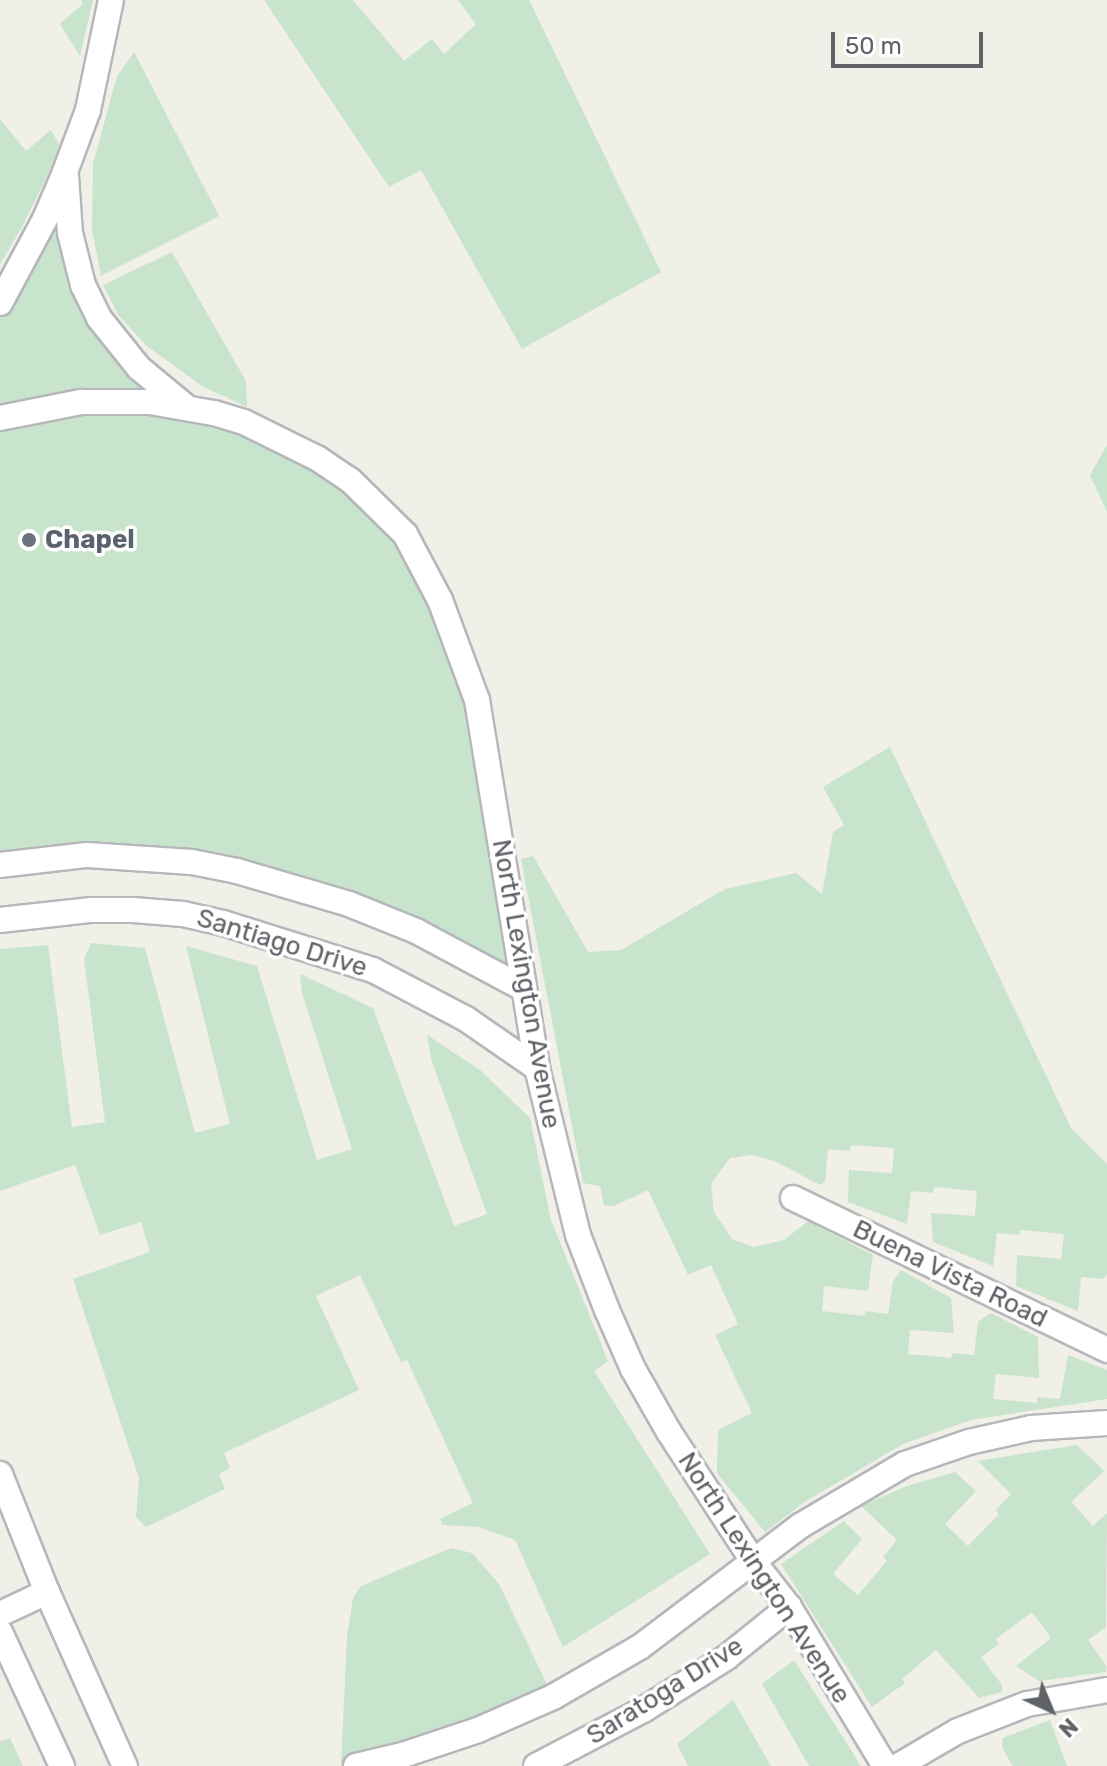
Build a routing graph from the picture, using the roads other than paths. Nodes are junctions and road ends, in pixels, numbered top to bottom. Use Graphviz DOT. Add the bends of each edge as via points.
graph roads {
  1 [pos="111,0"];
  2 [pos="65,172"];
  3 [pos="0,303"];
  4 [pos="187,407"];
  5 [pos="0,418"];
  6 [pos="0,865"];
  7 [pos="0,920"];
  8 [pos="521,987"];
  9 [pos="537,1068"];
  10 [pos="793,1198"];
  11 [pos="1107,1350"];
  12 [pos="1107,1423"];
  13 [pos="0,1474"];
  14 [pos="753,1561"];
  15 [pos="47,1592"];
  16 [pos="789,1607"];
  17 [pos="0,1614"];
  18 [pos="0,1632"];
  19 [pos="1107,1690"];
  20 [pos="62,1766"];
  21 [pos="125,1766"];
  22 [pos="356,1766"];
  23 [pos="536,1766"];
  24 [pos="885,1766"];
  25 [pos="898,1766"];
  1 -- 2 [label="street" via="88,110"];
  2 -- 3 [label="street"];
  2 -- 4 [label="street, North Lexington Avenue" via="70,233 83,285 99,318 139,368"];
  4 -- 5 [label="street, North Lexington Avenue" via="81,402"];
  4 -- 8 [label="street, North Lexington Avenue" via="244,422 317,458 350,480 405,534 440,600 477,700"];
  6 -- 8 [label="street, Santiago Drive" via="87,855 192,862 237,871 389,920"];
  7 -- 9 [label="street, Santiago Drive" via="133,910 223,923 373,970 466,1019"];
  8 -- 9 [label="street, North Lexington Avenue"];
  9 -- 14 [label="street, North Lexington Avenue" via="578,1235 607,1310 640,1382"];
  10 -- 11 [label="street, Buena Vista Road"];
  12 -- 14 [label="street, Saratoga Drive" via="1031,1428 905,1464 848,1495"];
  13 -- 15 [label="street"];
  14 -- 16 [label="street, North Lexington Avenue"];
  14 -- 22 [label="street, Saratoga Drive" via="640,1647 553,1697 478,1730"];
  15 -- 17 [label="street"];
  15 -- 21 [label="street"];
  16 -- 23 [label="street, Saratoga Drive" via="727,1657 643,1710"];
  16 -- 24 [label="street, North Lexington Avenue"];
  18 -- 20 [label="street"];
  19 -- 25 [label="street" via="1027,1704 958,1731"];
}
